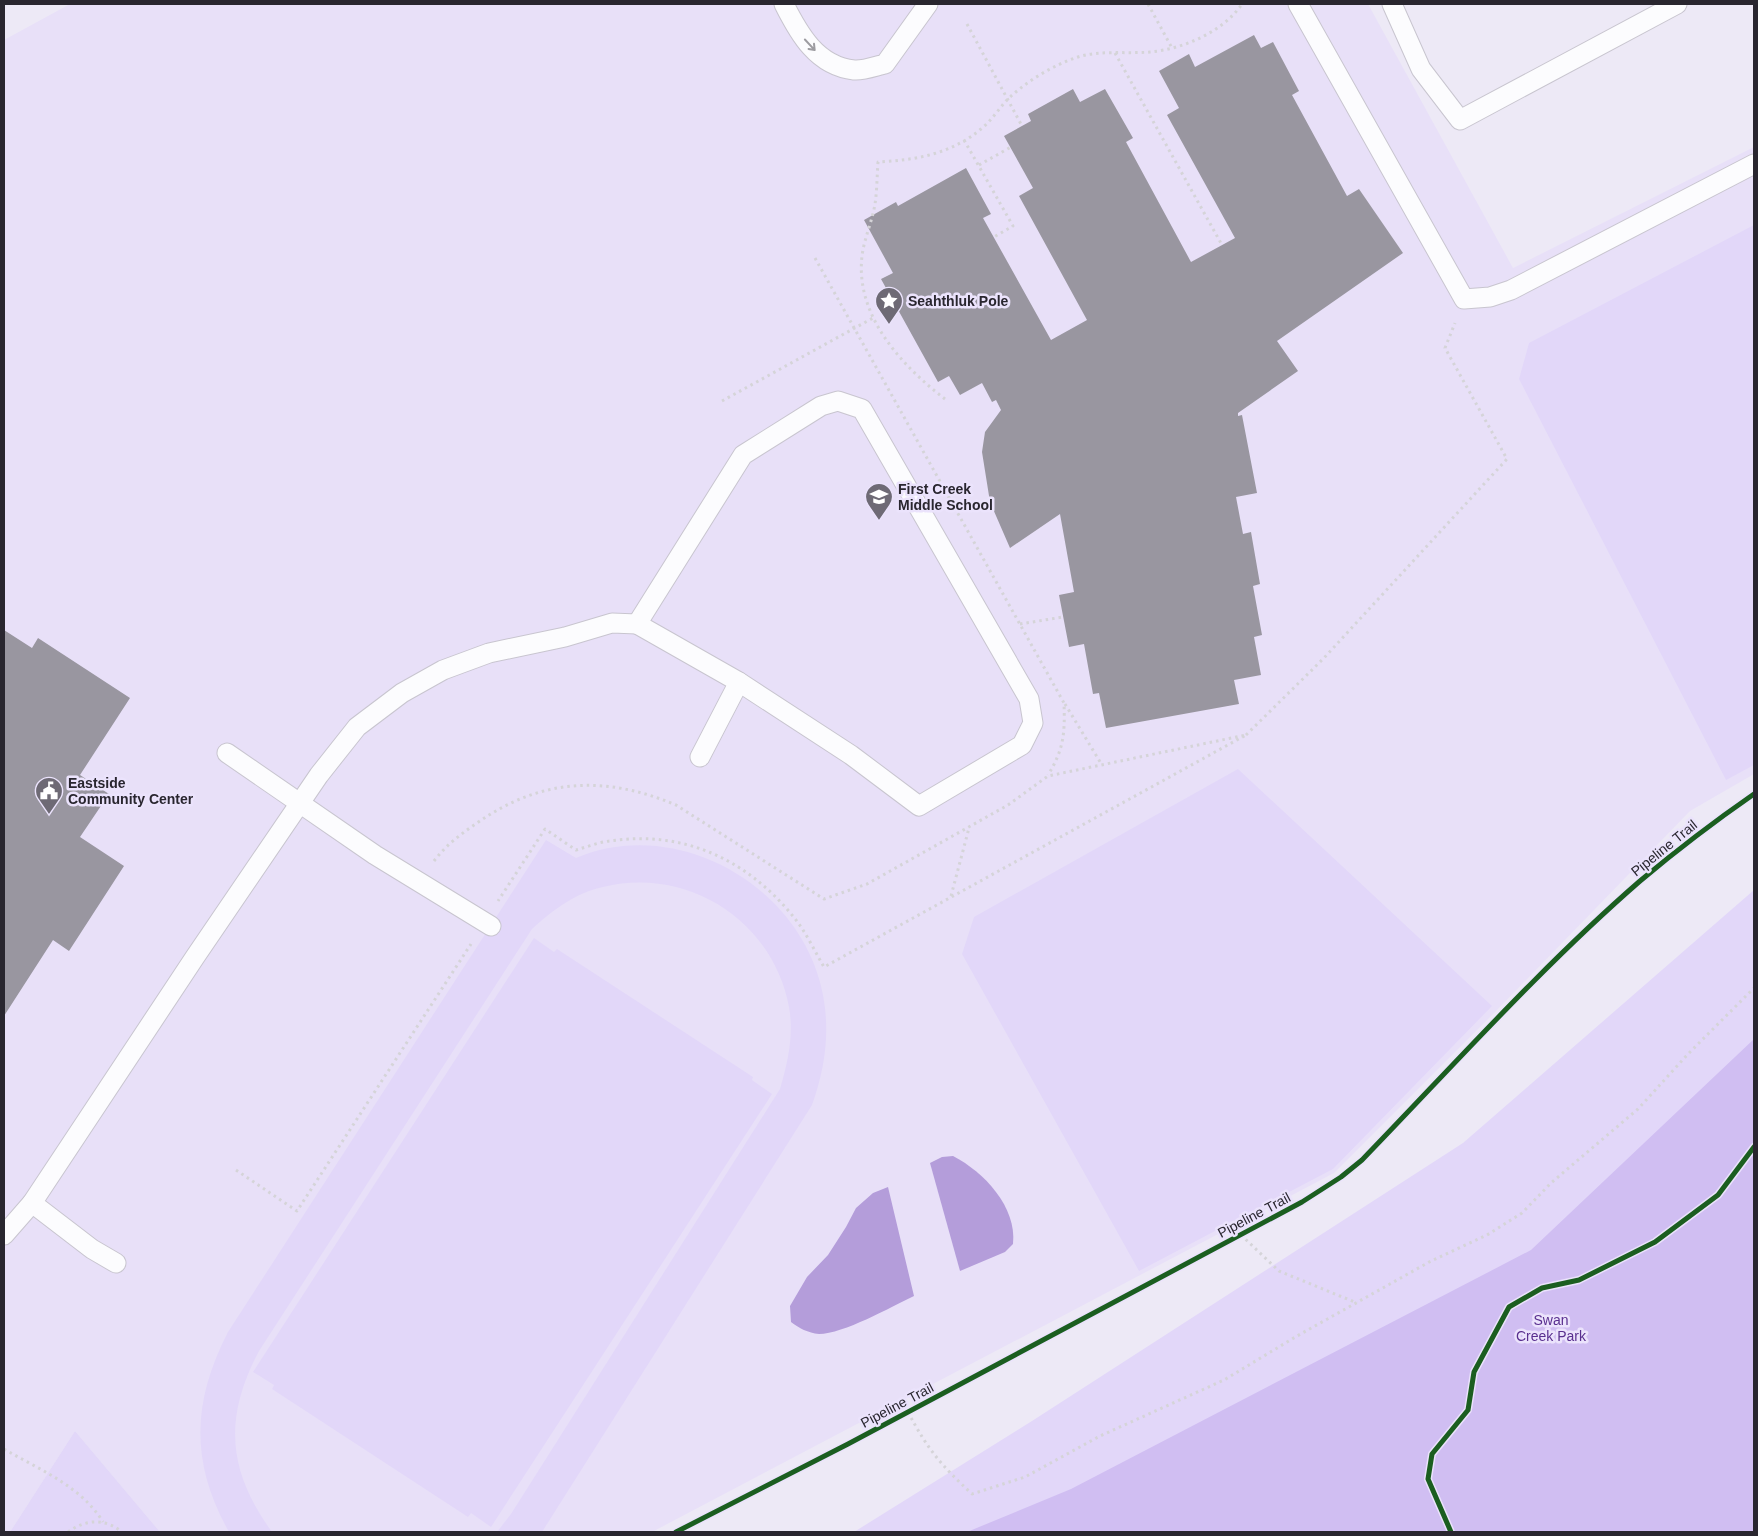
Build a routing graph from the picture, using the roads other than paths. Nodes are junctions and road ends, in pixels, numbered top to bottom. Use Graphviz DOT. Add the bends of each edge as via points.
graph roads {
  1 [pos="784,4"];
  2 [pos="928,4"];
  3 [pos="1298,4"];
  4 [pos="1392,4"];
  5 [pos="1677,4"];
  6 [pos="1754,164"];
  7 [pos="637,624"];
  8 [pos="739,682"];
  9 [pos="227,753"];
  10 [pos="700,757"];
  11 [pos="300,804"];
  12 [pos="488,924"];
  13 [pos="32,1203"];
  14 [pos="4,1236"];
  15 [pos="116,1262"];
  1 -- 2 [label="lane, one-way" via="798,32 825,61 856,70 885,64"];
  3 -- 6 [label="lane" via="1464,298 1490,297 1511,290"];
  4 -- 5 [label="lane" via="1421,69 1460,120"];
  7 -- 8 [label="lane"];
  7 -- 8 [label="lane" via="743,455 821,406 838,401 862,409 1030,699 1033,723 1022,745 919,806 851,754"];
  7 -- 11 [label="lane" via="612,623 565,637 489,652 443,670 402,694 357,727"];
  8 -- 10 [label="lane"];
  9 -- 11 [label="lane"];
  11 -- 12 [label="lane" via="375,855"];
  11 -- 13 [label="lane"];
  13 -- 14 [label="lane"];
  13 -- 15 [label="lane" via="92,1249"];
}
